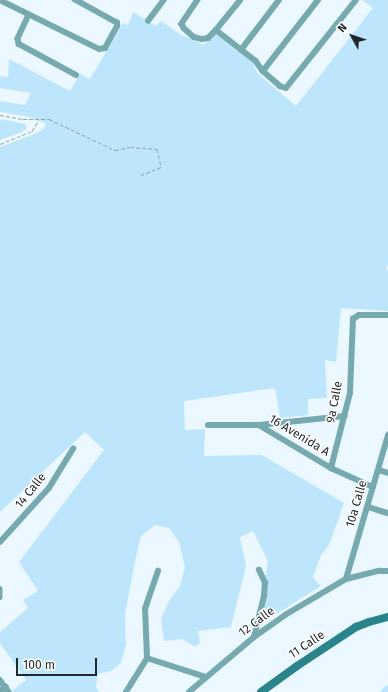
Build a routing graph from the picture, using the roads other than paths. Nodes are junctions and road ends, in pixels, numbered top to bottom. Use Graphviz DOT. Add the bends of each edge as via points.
graph roads {
  1 [pos="0,0"];
  2 [pos="75,0"];
  3 [pos="164,0"];
  4 [pos="198,0"];
  5 [pos="240,0"];
  6 [pos="279,0"];
  7 [pos="318,0"];
  8 [pos="356,0"];
  9 [pos="29,15"];
  10 [pos="148,21"];
  11 [pos="216,30"];
  12 [pos="241,50"];
  13 [pos="263,71"];
  14 [pos="76,75"];
  15 [pos="388,315"];
  16 [pos="345,416"];
  17 [pos="208,425"];
  18 [pos="259,425"];
  19 [pos="388,435"];
  20 [pos="73,449"];
  21 [pos="331,468"];
  22 [pos="379,470"];
  23 [pos="388,473"];
  24 [pos="373,487"];
  25 [pos="368,507"];
  26 [pos="388,513"];
  27 [pos="0,542"];
  28 [pos="259,570"];
  29 [pos="158,571"];
  30 [pos="388,571"];
  31 [pos="346,579"];
  32 [pos="388,617"];
  33 [pos="254,637"];
  34 [pos="147,658"];
  35 [pos="206,676"];
  36 [pos="0,680"];
  37 [pos="7,690"];
  38 [pos="0,691"];
  39 [pos="126,692"];
  40 [pos="189,692"];
  41 [pos="262,692"];
  1 -- 9 [label="street"];
  2 -- 9 [label="street" via="117,23 105,48 99,49"];
  3 -- 10 [label="street"];
  4 -- 11 [label="street" via="184,18 184,28 194,37 202,39 208,38"];
  5 -- 11 [label="street"];
  6 -- 12 [label="street"];
  7 -- 13 [label="street"];
  8 -- 13 [label="street" via="286,88"];
  9 -- 14 [label="street" via="18,39 19,44"];
  11 -- 12 [label="street"];
  12 -- 13 [label="street" via="256,61"];
  15 -- 16 [label="street, 9a Calle" via="355,316 353,319 350,393"];
  16 -- 18 [label="street"];
  16 -- 21 [label="street, 9a Calle"];
  17 -- 18 [label="street, 16 Avenida A"];
  18 -- 21 [label="street, 16 Avenida A"];
  19 -- 22 [label="street, 10a Calle"];
  20 -- 27 [label="street, 14 Calle" via="50,488"];
  21 -- 24 [label="street, 16 Avenida A"];
  22 -- 23 [label="street"];
  22 -- 24 [label="street, 10a Calle"];
  24 -- 25 [label="street, 10a Calle"];
  25 -- 26 [label="street"];
  25 -- 31 [label="street, 10a Calle"];
  28 -- 33 [label="street" via="265,583"];
  29 -- 34 [label="street" via="145,609"];
  30 -- 31 [label="street, 12 Calle"];
  31 -- 33 [label="street, 12 Calle" via="285,615"];
  32 -- 41 [label="street, 11 Calle" via="369,622 314,654"];
  33 -- 35 [label="street, 12 Calle"];
  34 -- 35 [label="street"];
  34 -- 39 [label="street"];
  35 -- 40 [label="street, 12 Calle"];
  36 -- 37 [label="street"];
  37 -- 38 [label="street"];
}
